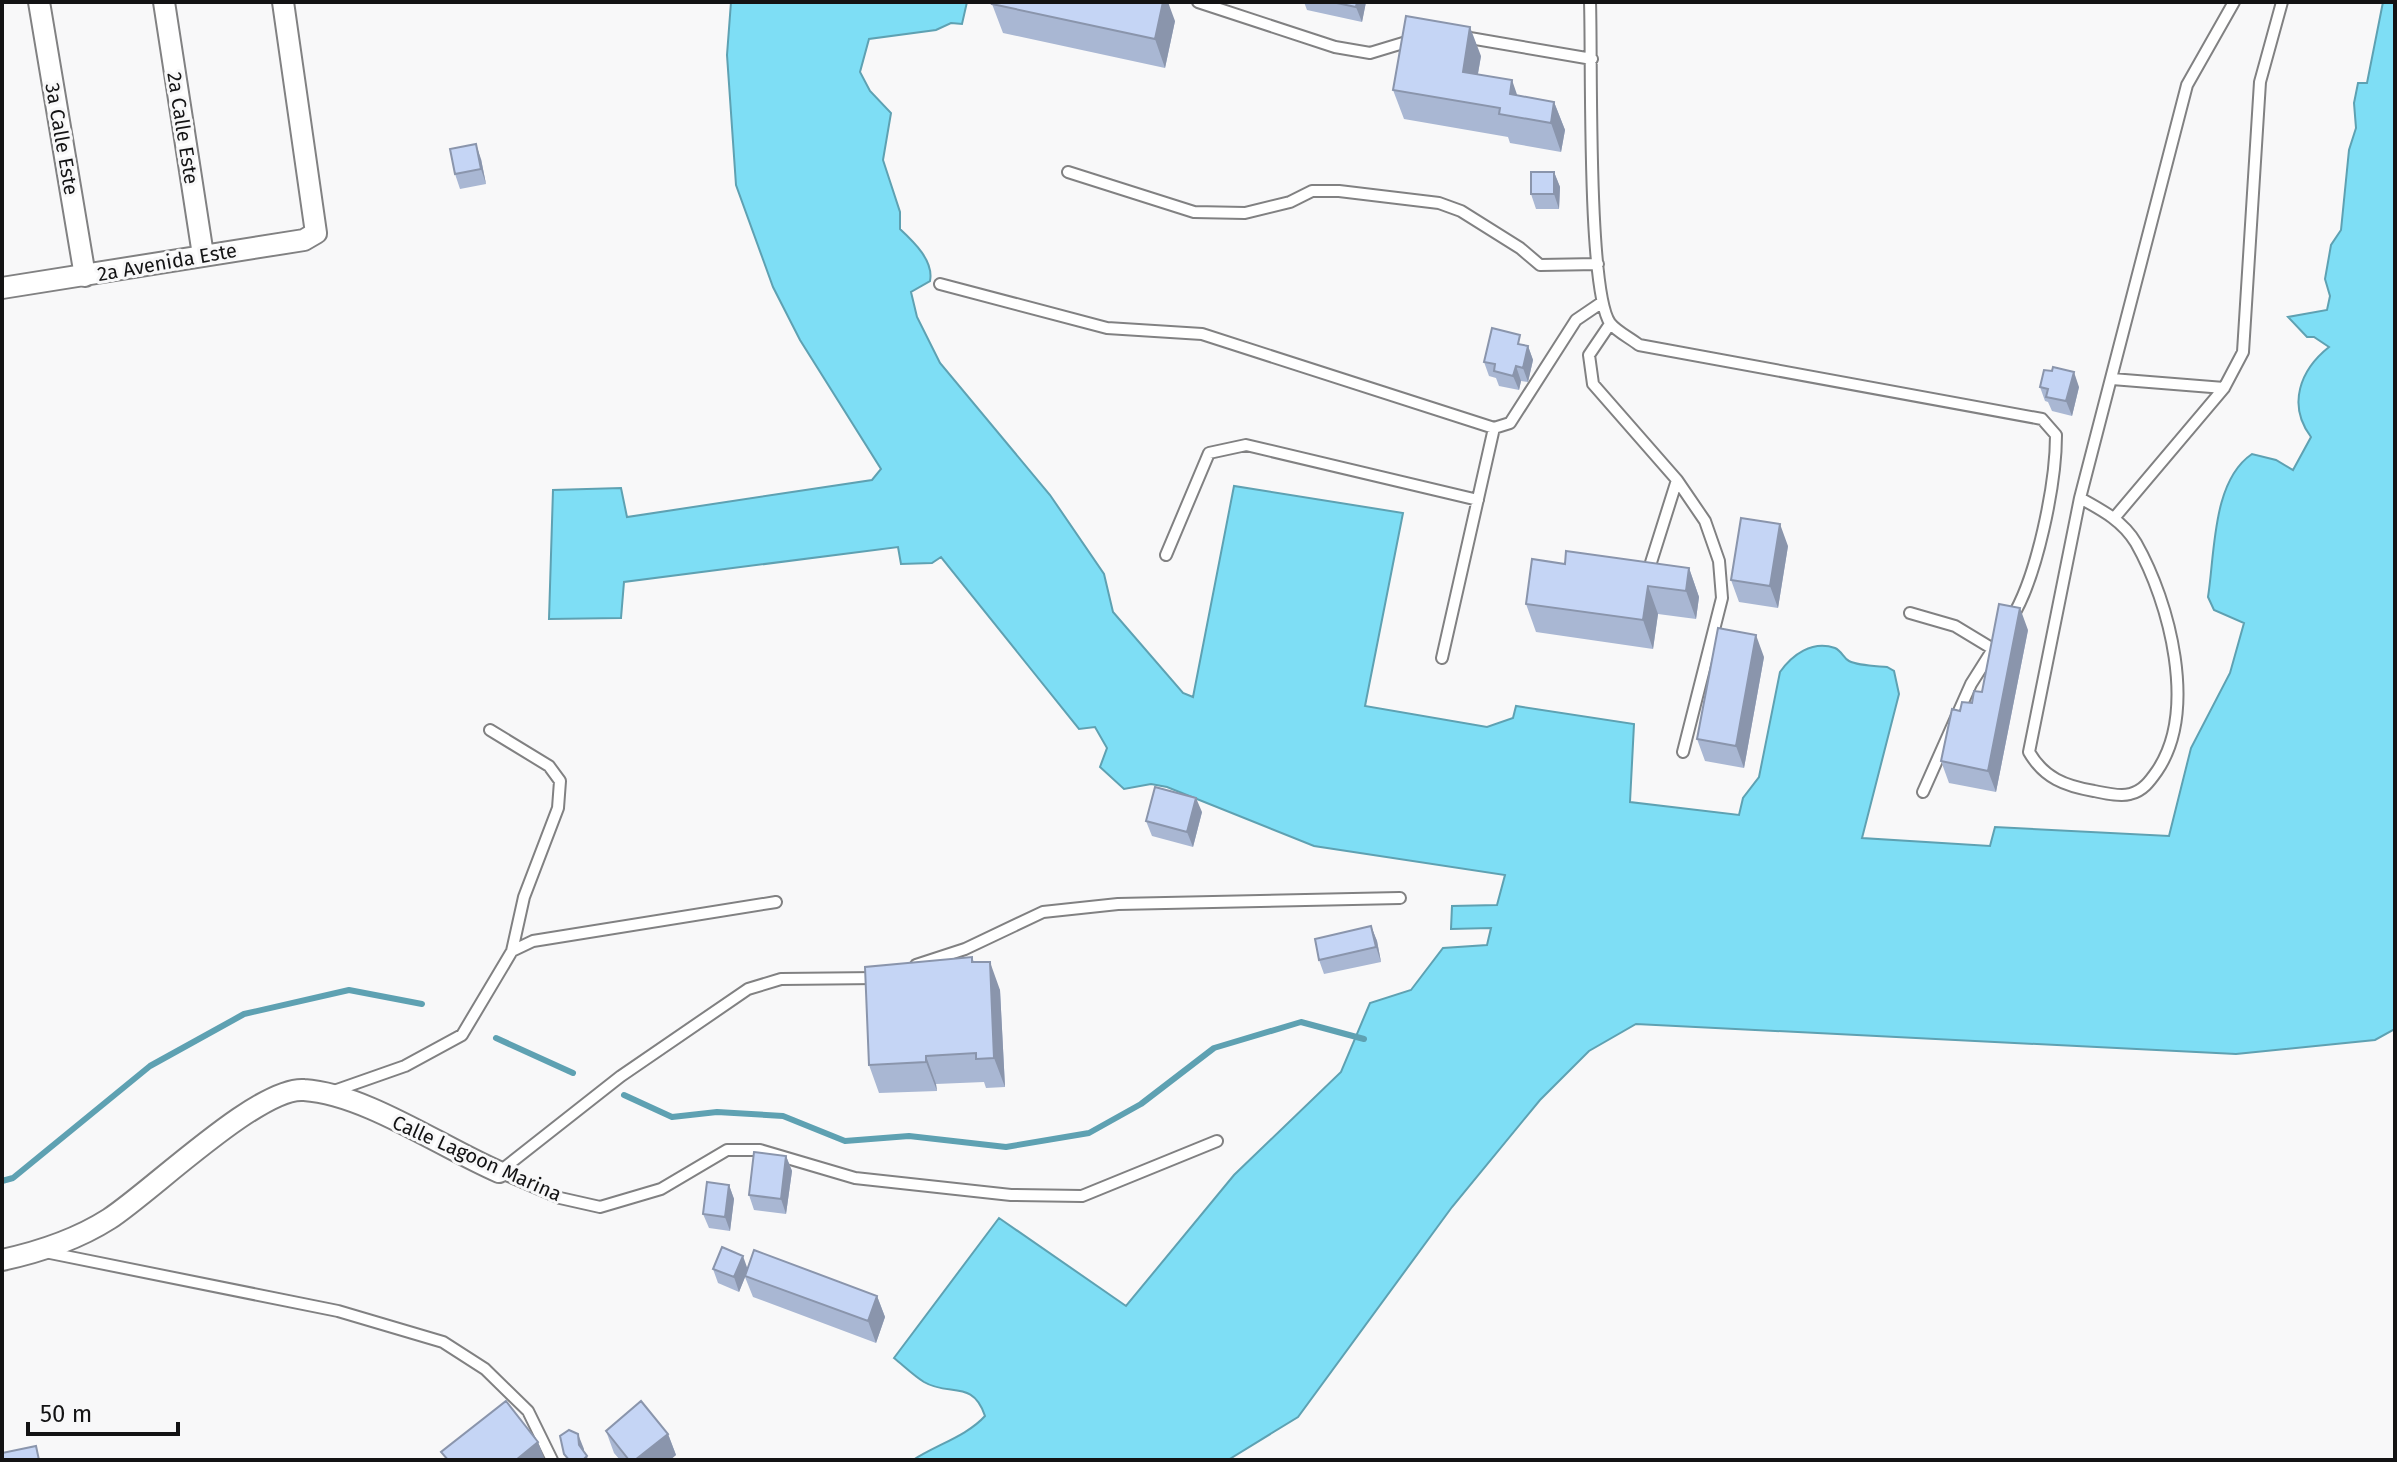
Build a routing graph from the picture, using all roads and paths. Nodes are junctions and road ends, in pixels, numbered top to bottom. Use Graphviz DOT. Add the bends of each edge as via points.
graph roads {
  1 [pos="39,2"];
  2 [pos="164,2"];
  3 [pos="283,2"];
  4 [pos="1198,2"];
  5 [pos="1590,2"];
  6 [pos="2234,2"];
  7 [pos="2282,2"];
  8 [pos="1446,34"];
  9 [pos="1429,35"];
  10 [pos="1592,59"];
  11 [pos="1068,172"];
  12 [pos="203,255"];
  13 [pos="1598,264"];
  14 [pos="85,276"];
  15 [pos="940,284"];
  16 [pos="2,288"];
  17 [pos="1601,303"];
  18 [pos="1610,324"];
  19 [pos="2112,379"];
  20 [pos="2224,388"];
  21 [pos="1494,428"];
  22 [pos="1677,480"];
  23 [pos="2080,498"];
  24 [pos="1478,500"];
  25 [pos="2115,517"];
  26 [pos="1166,555"];
  27 [pos="1648,572"];
  28 [pos="1910,613"];
  29 [pos="1993,649"];
  30 [pos="1442,658"];
  31 [pos="490,730"];
  32 [pos="1683,752"];
  33 [pos="1923,792"];
  34 [pos="1400,898"];
  35 [pos="776,902"];
  36 [pos="512,951"];
  37 [pos="906,968"];
  38 [pos="891,973"];
  39 [pos="326,1094"];
  40 [pos="1217,1141"];
  41 [pos="499,1172"];
  42 [pos="43,1251"];
  43 [pos="2,1260"];
  44 [pos="552,1460"];
  1 -- 14 [label="street, 3a Calle Este"];
  2 -- 12 [label="street, 2a Calle Este"];
  3 -- 12 [label="street, 2a Avenida Este" via="316,233 304,240"];
  4 -- 9 [label="lane" via="1335,47 1370,53"];
  5 -- 10 [label="lane"];
  6 -- 19 [label="lane" via="2187,85"];
  7 -- 20 [label="lane" via="2260,82 2243,352"];
  8 -- 10 [label="lane"];
  10 -- 13 [label="lane"];
  11 -- 13 [label="lane" via="1194,212 1245,213 1312,191 1439,203 1461,211 1540,265"];
  12 -- 14 [label="street, 2a Avenida Este"];
  13 -- 17 [label="lane"];
  14 -- 16 [label="street, 2a Avenida Este"];
  15 -- 21 [label="lane" via="1107,328 1202,334"];
  17 -- 18 [label="lane"];
  17 -- 21 [label="lane" via="1576,320 1510,423"];
  18 -- 22 [label="lane" via="1589,355 1593,384"];
  18 -- 29 [label="lane" via="1639,345 2042,419 2056,435 2056,464 2025,597"];
  19 -- 20 [label="lane"];
  19 -- 23 [label="lane"];
  20 -- 25 [label="lane"];
  21 -- 24 [label="lane"];
  22 -- 27 [label="lane"];
  22 -- 32 [label="lane" via="1705,521 1719,561 1722,598"];
  23 -- 25 [label="lane"];
  23 -- 25 [label="lane" via="2029,752 2040,770 2068,787 2129,795 2148,785 2168,755 2177,728 2177,692 2174,650 2158,594 2136,542"];
  24 -- 26 [label="lane" via="1246,445 1230,447 1209,453"];
  24 -- 30 [label="lane"];
  28 -- 29 [label="lane" via="1955,626"];
  29 -- 33 [label="lane" via="1971,684"];
  31 -- 36 [label="lane" via="549,766 560,781 558,808 524,897"];
  34 -- 37 [label="lane" via="1118,904 1043,912 965,949"];
  35 -- 36 [label="lane" via="533,941"];
  36 -- 39 [label="lane" via="462,1035 405,1066"];
  38 -- 41 [label="lane" via="876,978 781,979 748,989 621,1076"];
  39 -- 41 [label="street, Calle Lagoon Marina" via="343,1097"];
  39 -- 42 [label="street, Calle Lagoon Marina" via="301,1089 263,1102 108,1220"];
  40 -- 41 [label="lane, Calle Lagoon Marina" via="1082,1196 1011,1195 855,1178 760,1150 727,1150 661,1189 600,1207 560,1198"];
  42 -- 43 [label="street, Calle Lagoon Marina"];
  42 -- 44 [label="lane" via="338,1311 443,1342 485,1369 528,1411"];
}
